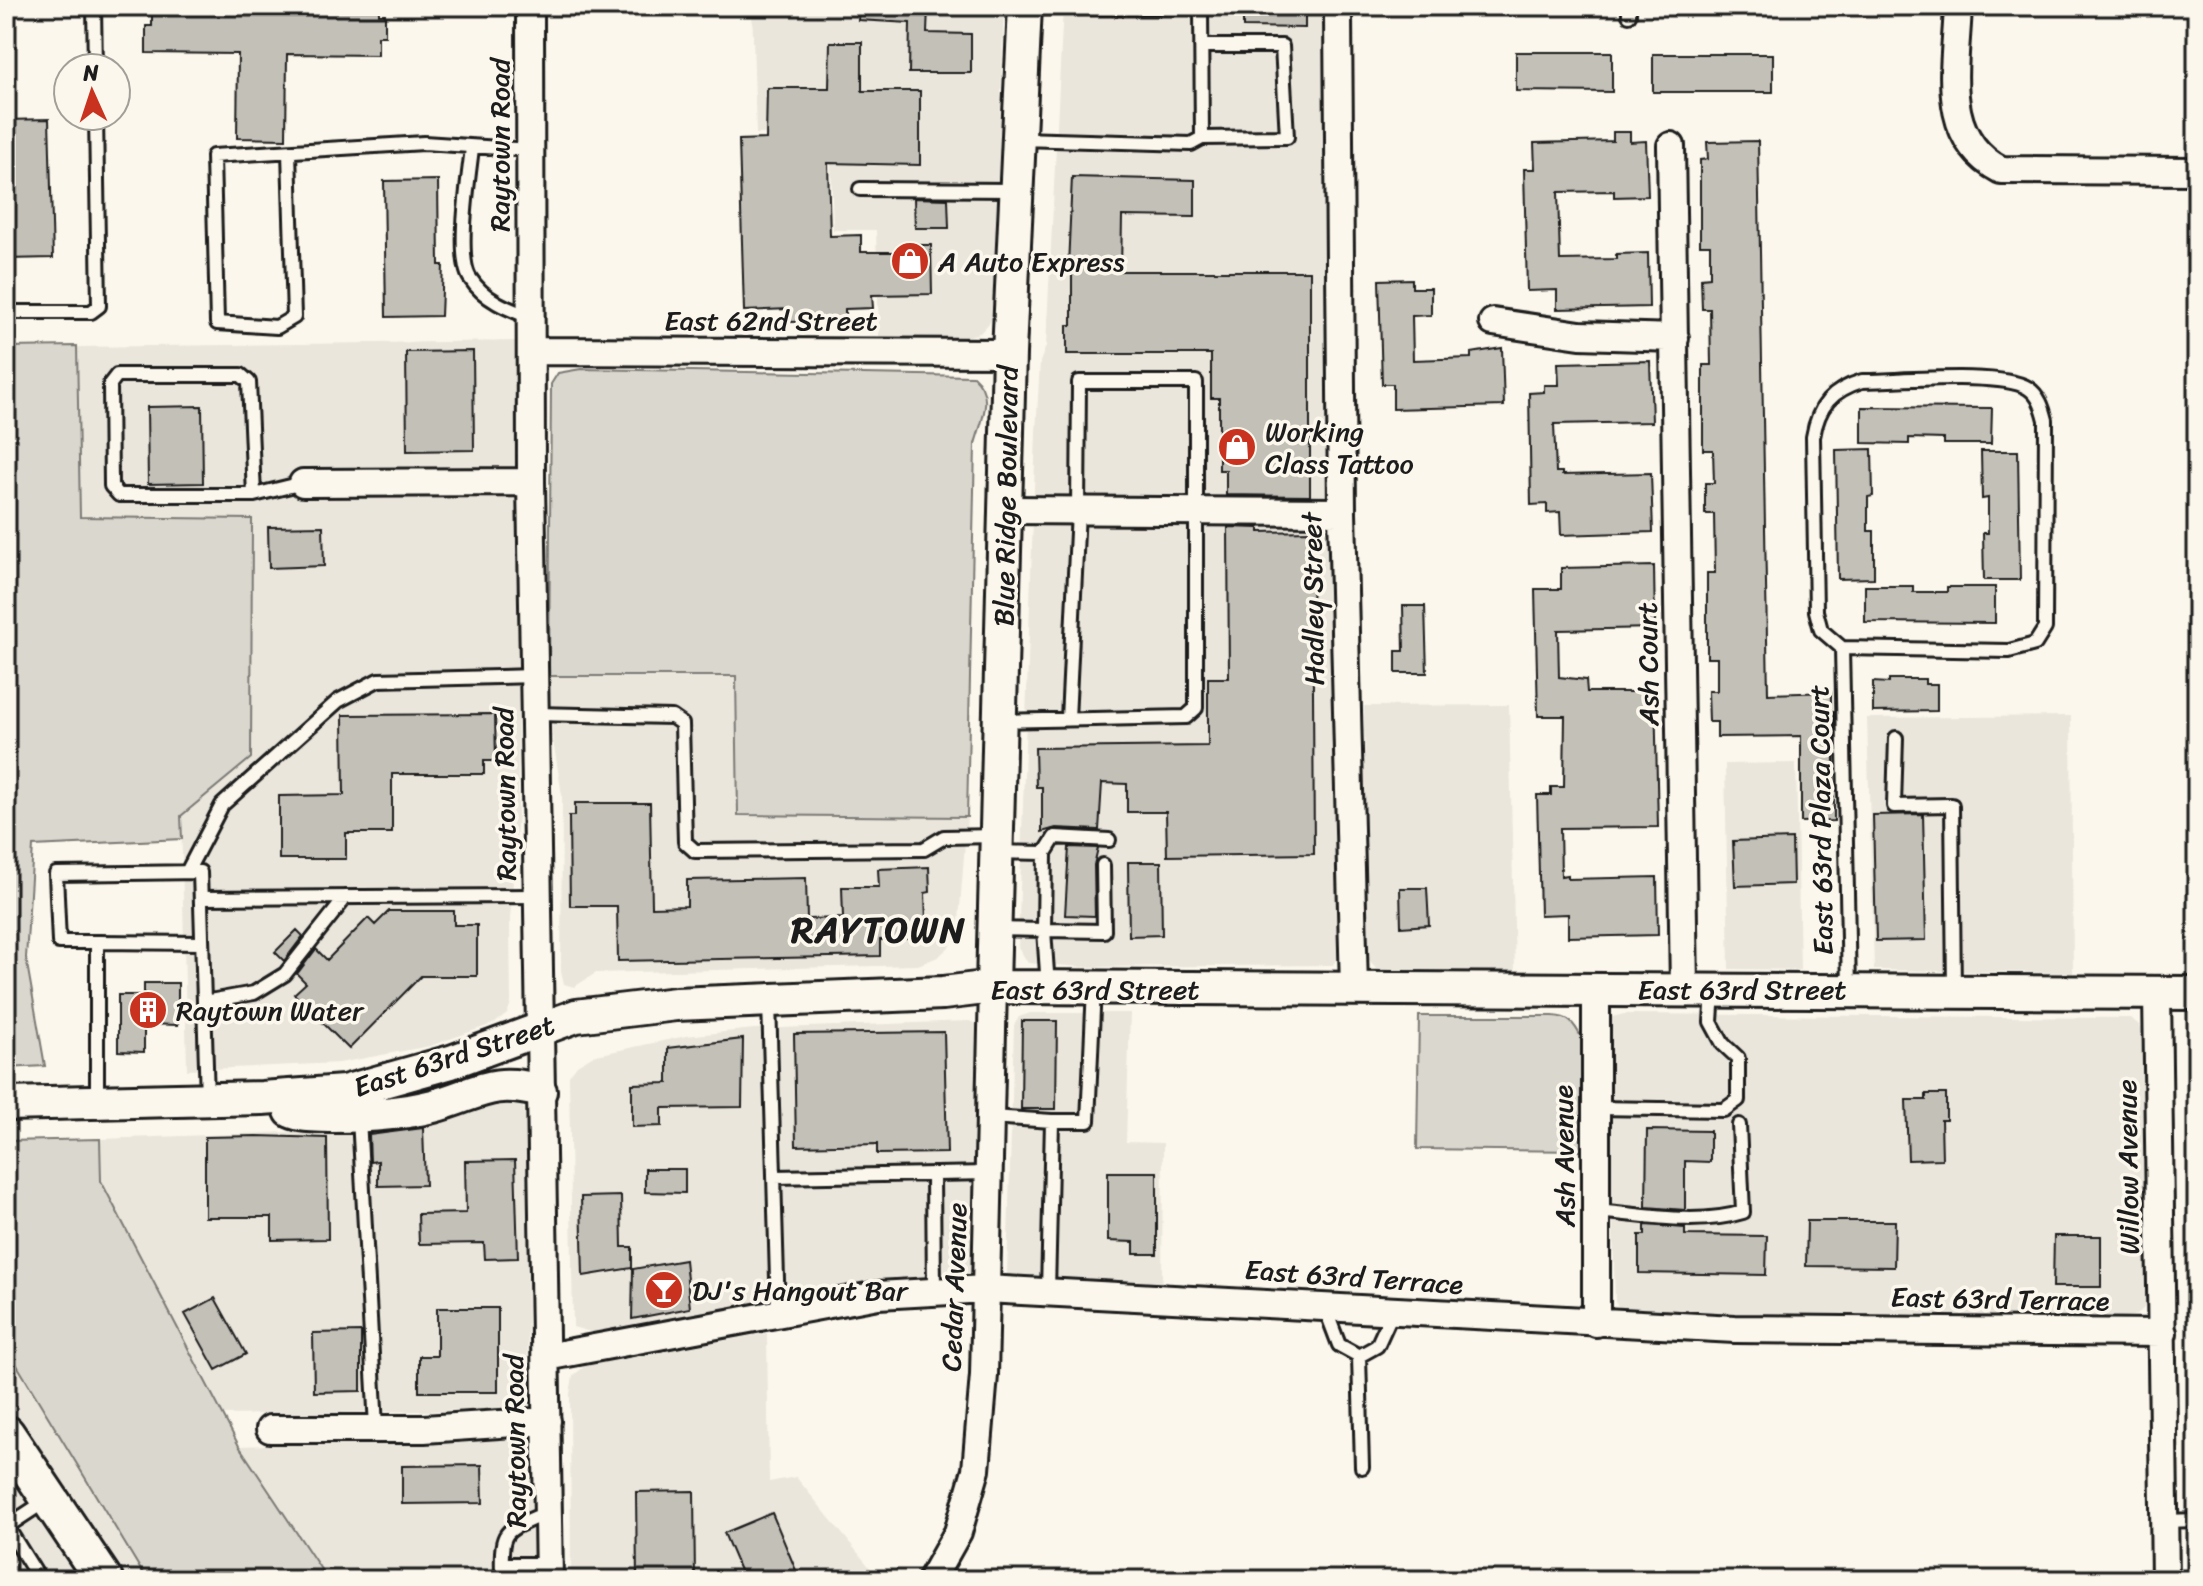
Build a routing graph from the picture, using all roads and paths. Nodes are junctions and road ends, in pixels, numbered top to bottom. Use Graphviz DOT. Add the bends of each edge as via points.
graph roads {
  1 [pos="94,6"];
  2 [pos="530,6"];
  3 [pos="1223,6"];
  4 [pos="1958,6"];
  5 [pos="1025,7"];
  6 [pos="1201,9"];
  7 [pos="1338,15"];
  8 [pos="1201,46"];
  9 [pos="95,52"];
  10 [pos="96,132"];
  11 [pos="1202,138"];
  12 [pos="1019,139"];
  13 [pos="1671,146"];
  14 [pos="472,148"];
  15 [pos="531,150"];
  16 [pos="289,152"];
  17 [pos="2197,171"];
  18 [pos="860,189"];
  19 [pos="1016,190"];
  20 [pos="8,312"];
  21 [pos="532,318"];
  22 [pos="1493,322"];
  23 [pos="1675,338"];
  24 [pos="532,351"];
  25 [pos="1009,353"];
  26 [pos="531,482"];
  27 [pos="303,483"];
  28 [pos="254,495"];
  29 [pos="1005,510"];
  30 [pos="1078,511"];
  31 [pos="1198,511"];
  32 [pos="1342,512"];
  33 [pos="1842,648"];
  34 [pos="535,676"];
  35 [pos="535,714"];
  36 [pos="1068,719"];
  37 [pos="1000,721"];
  38 [pos="1896,738"];
  39 [pos="1109,840"];
  40 [pos="997,844"];
  41 [pos="1045,853"];
  42 [pos="1103,865"];
  43 [pos="187,872"];
  44 [pos="538,896"];
  45 [pos="346,897"];
  46 [pos="201,898"];
  47 [pos="995,929"];
  48 [pos="1044,930"];
  49 [pos="97,942"];
  50 [pos="202,943"];
  51 [pos="993,987"];
  52 [pos="1048,987"];
  53 [pos="1094,987"];
  54 [pos="1596,988"];
  55 [pos="1354,989"];
  56 [pos="1699,989"];
  57 [pos="1849,990"];
  58 [pos="1954,991"];
  59 [pos="2157,993"];
  60 [pos="2197,993"];
  61 [pos="769,1001"];
  62 [pos="204,1002"];
  63 [pos="540,1028"];
  64 [pos="540,1091"];
  65 [pos="262,1098"];
  66 [pos="207,1099"];
  67 [pos="84,1103"];
  68 [pos="6,1104"];
  69 [pos="1595,1108"];
  70 [pos="359,1115"];
  71 [pos="990,1117"];
  72 [pos="1052,1121"];
  73 [pos="1739,1125"];
  74 [pos="989,1173"];
  75 [pos="933,1174"];
  76 [pos="774,1177"];
  77 [pos="1597,1211"];
  78 [pos="986,1289"];
  79 [pos="934,1291"];
  80 [pos="1048,1291"];
  81 [pos="1325,1308"];
  82 [pos="1392,1313"];
  83 [pos="778,1314"];
  84 [pos="1596,1323"];
  85 [pos="2163,1333"];
  86 [pos="1359,1356"];
  87 [pos="546,1357"];
  88 [pos="547,1421"];
  89 [pos="376,1427"];
  90 [pos="270,1429"];
  91 [pos="6,1434"];
  92 [pos="1362,1467"];
  93 [pos="49,1498"];
  94 [pos="548,1512"];
  95 [pos="2197,1520"];
  96 [pos="2165,1521"];
  97 [pos="6,1527"];
  98 [pos="502,1564"];
  99 [pos="549,1572"];
  100 [pos="40,1580"];
  101 [pos="104,1580"];
  102 [pos="502,1580"];
  103 [pos="931,1580"];
  104 [pos="2165,1580"];
  1 -- 9 [label="lane"];
  2 -- 15 [label="street, Raytown Road"];
  3 -- 6 [label="lane"];
  4 -- 17 [label="street" via="1957,119 1967,143 1985,162 2001,170"];
  5 -- 6 [label="lane"];
  5 -- 12 [label="street, Blue Ridge Boulevard"];
  6 -- 8 [label="lane"];
  7 -- 32 [label="street, Hadley Street"];
  8 -- 11 [label="lane"];
  8 -- 11 [label="lane" via="1282,46 1287,137"];
  10 -- 20 [label="lane" via="99,306 91,312"];
  11 -- 12 [label="lane" via="1191,144"];
  12 -- 19 [label="street, Blue Ridge Boulevard"];
  13 -- 23 [label="street, Ash Court"];
  14 -- 15 [label="lane"];
  14 -- 16 [label="lane" via="424,143"];
  14 -- 21 [label="lane" via="464,239 469,277 496,304"];
  15 -- 21 [label="street, Raytown Road"];
  16 -- 16 [label="lane" via="213,156 217,323 277,327 294,317"];
  18 -- 19 [label="lane"];
  19 -- 25 [label="street, Blue Ridge Boulevard"];
  21 -- 24 [label="street, Raytown Road"];
  22 -- 23 [label="street" via="1580,335"];
  23 -- 56 [label="street, Ash Court"];
  24 -- 25 [label="street, East 62nd Street"];
  24 -- 26 [label="street, Raytown Road"];
  25 -- 29 [label="street, Blue Ridge Boulevard"];
  26 -- 27 [label="street"];
  26 -- 34 [label="street, Raytown Road"];
  27 -- 28 [label="lane"];
  28 -- 28 [label="lane" via="119,495 111,486 110,384 117,375 241,375 249,382"];
  29 -- 30 [label="street"];
  29 -- 37 [label="street, Blue Ridge Boulevard"];
  30 -- 31 [label="street"];
  30 -- 31 [label="lane" via="1079,382 1143,381 1196,382"];
  30 -- 36 [label="lane"];
  31 -- 32 [label="street"];
  31 -- 36 [label="lane" via="1196,708 1186,717"];
  32 -- 55 [label="street, Hadley Street"];
  33 -- 33 [label="lane, East 63rd Plaza Court" via="2009,651 2035,644 2045,628 2046,420 2041,402 2029,388 1999,380 1862,381 1841,387 1827,401 1816,417 1813,437 1816,611 1821,630"];
  33 -- 57 [label="lane, East 63rd Plaza Court"];
  34 -- 35 [label="street, Raytown Road"];
  34 -- 43 [label="lane" via="378,680 338,701 222,805"];
  35 -- 40 [label="lane" via="672,717 682,724 685,842 695,851 924,849 944,837"];
  35 -- 44 [label="street, Raytown Road"];
  36 -- 37 [label="lane"];
  37 -- 40 [label="street, Blue Ridge Boulevard"];
  38 -- 58 [label="lane" via="1894,806 1952,805"];
  39 -- 41 [label="lane" via="1055,837"];
  40 -- 41 [label="lane"];
  40 -- 47 [label="street, Blue Ridge Boulevard"];
  41 -- 48 [label="lane"];
  42 -- 48 [label="lane" via="1104,931"];
  43 -- 46 [label="lane" via="200,872"];
  43 -- 49 [label="lane" via="56,874 59,942"];
  44 -- 45 [label="lane"];
  44 -- 63 [label="street, Raytown Road"];
  45 -- 46 [label="lane"];
  45 -- 62 [label="lane" via="285,974 254,993"];
  46 -- 50 [label="lane"];
  47 -- 48 [label="lane"];
  47 -- 51 [label="street, Blue Ridge Boulevard"];
  48 -- 52 [label="lane"];
  49 -- 50 [label="lane"];
  49 -- 67 [label="lane"];
  50 -- 62 [label="lane"];
  51 -- 52 [label="street, East 63rd Street"];
  51 -- 61 [label="street, East 63rd Street"];
  51 -- 71 [label="street, Cedar Avenue"];
  52 -- 53 [label="street, East 63rd Street"];
  53 -- 55 [label="street, East 63rd Street"];
  53 -- 72 [label="lane" via="1088,1121"];
  54 -- 55 [label="street, East 63rd Street"];
  54 -- 56 [label="street, East 63rd Street"];
  54 -- 69 [label="street, Ash Avenue"];
  56 -- 57 [label="street, East 63rd Street"];
  56 -- 69 [label="lane" via="1723,1044 1738,1058 1738,1100 1724,1110"];
  57 -- 58 [label="street, East 63rd Street"];
  58 -- 59 [label="street, East 63rd Street"];
  59 -- 60 [label="street, East 63rd Street"];
  59 -- 85 [label="street, Willow Avenue"];
  61 -- 63 [label="street, East 63rd Street" via="615,1010"];
  61 -- 76 [label="lane"];
  62 -- 66 [label="lane"];
  63 -- 64 [label="street, Raytown Road"];
  63 -- 65 [label="street, East 63rd Street" via="451,1062 344,1092"];
  64 -- 70 [label="street" via="513,1083 434,1106"];
  64 -- 87 [label="street, Raytown Road"];
  65 -- 66 [label="street, East 63rd Street"];
  65 -- 70 [label="street" via="299,1115"];
  66 -- 67 [label="street, East 63rd Street"];
  67 -- 68 [label="street, East 63rd Street"];
  69 -- 77 [label="street, Ash Avenue"];
  70 -- 89 [label="lane"];
  71 -- 72 [label="lane"];
  71 -- 74 [label="street, Cedar Avenue"];
  72 -- 80 [label="lane"];
  73 -- 77 [label="lane" via="1743,1212 1665,1217"];
  74 -- 75 [label="lane"];
  74 -- 78 [label="street, Cedar Avenue"];
  75 -- 76 [label="lane"];
  75 -- 79 [label="lane"];
  76 -- 83 [label="lane"];
  77 -- 84 [label="street, Ash Avenue"];
  78 -- 79 [label="street, East 63rd Terrace"];
  78 -- 80 [label="street, East 63rd Terrace"];
  78 -- 103 [label="street, Cedar Avenue" via="976,1470 958,1532"];
  79 -- 83 [label="street, East 63rd Terrace" via="878,1295"];
  80 -- 81 [label="street, East 63rd Terrace"];
  81 -- 82 [label="street, East 63rd Terrace"];
  81 -- 86 [label="lane" via="1339,1345"];
  82 -- 84 [label="street, East 63rd Terrace"];
  82 -- 86 [label="lane" via="1377,1346"];
  83 -- 87 [label="street, East 63rd Terrace"];
  84 -- 85 [label="street, East 63rd Terrace"];
  85 -- 96 [label="street, Willow Avenue"];
  86 -- 92 [label="lane"];
  87 -- 88 [label="street, Raytown Road"];
  88 -- 89 [label="street"];
  88 -- 94 [label="street, Raytown Road"];
  89 -- 90 [label="street"];
  91 -- 93 [label="main road"];
  93 -- 97 [label="lane"];
  93 -- 101 [label="main road"];
  94 -- 98 [label="lane" via="509,1530 501,1542"];
  94 -- 99 [label="street, Raytown Road"];
  95 -- 96 [label="lane"];
  96 -- 104 [label="street, Willow Avenue"];
  97 -- 100 [label="lane"];
  98 -- 99 [label="lane"];
  98 -- 102 [label="lane"];
}
